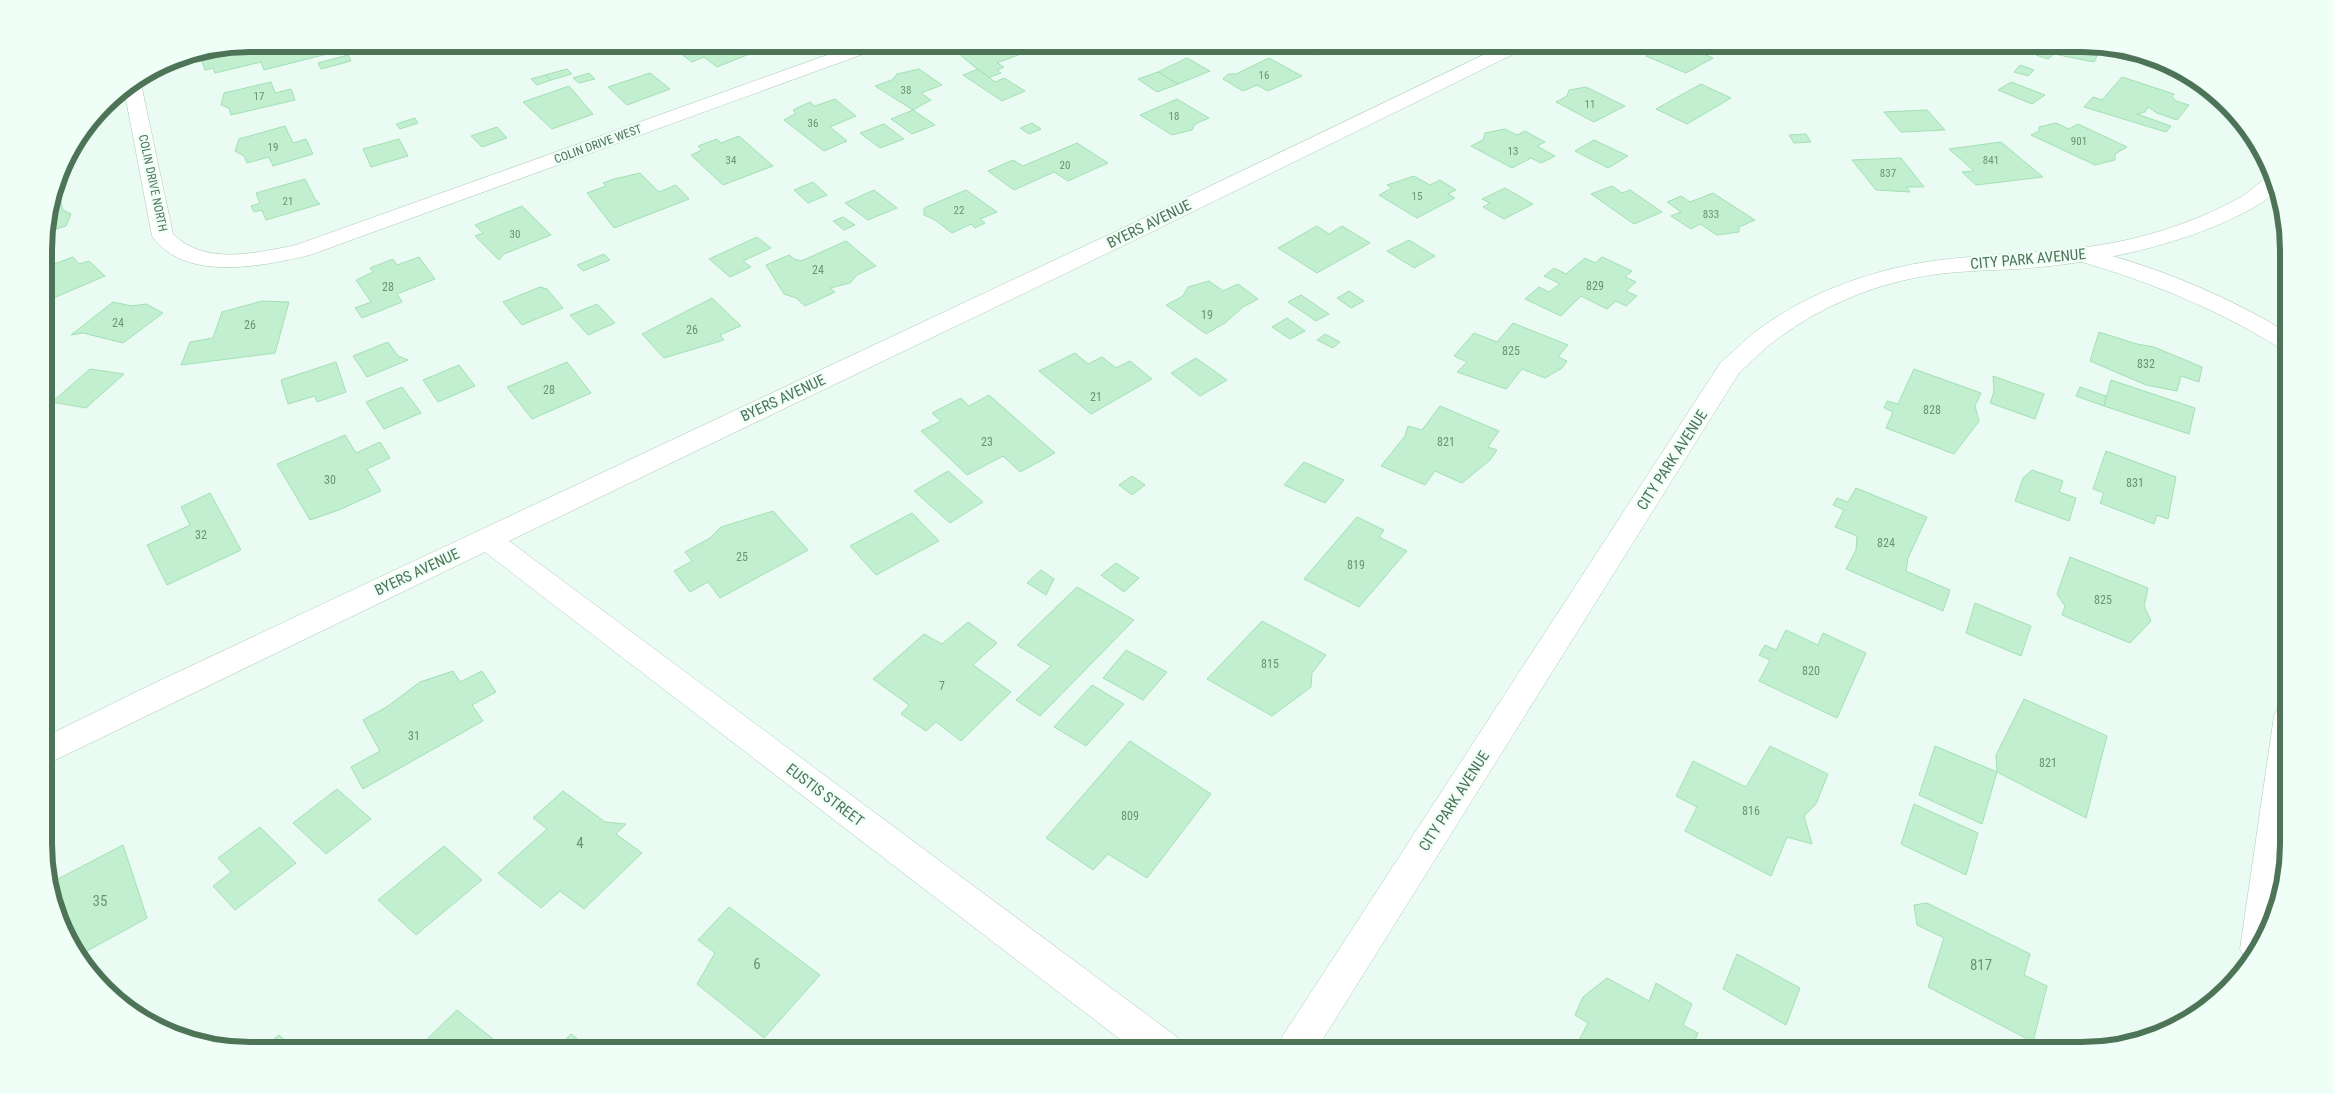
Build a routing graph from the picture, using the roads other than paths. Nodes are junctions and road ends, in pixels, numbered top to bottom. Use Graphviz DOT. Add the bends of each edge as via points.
graph roads {
  1 [pos="831,52"];
  2 [pos="1504,52"];
  3 [pos="133,91"];
  4 [pos="2270,187"];
  5 [pos="321,244"];
  6 [pos="2083,256"];
  7 [pos="2280,338"];
  8 [pos="486,540"];
  9 [pos="52,748"];
  10 [pos="2280,784"];
  11 [pos="2261,929"];
  12 [pos="1153,1042"];
  13 [pos="1300,1042"];
  1 -- 5 [label="street, COLIN DRIVE WEST"];
  2 -- 8 [label="street, BYERS AVENUE"];
  3 -- 5 [label="street, COLIN DRIVE NORTH" via="163,236 177,250 196,257 227,261 264,258"];
  4 -- 6 [label="street, CITY PARK AVENUE" via="2241,206 2196,227"];
  6 -- 7 [label="street" via="2141,271 2195,292"];
  6 -- 13 [label="street, CITY PARK AVENUE" via="1963,264 1915,271 1860,285 1813,306 1768,334 1730,368"];
  8 -- 9 [label="street, BYERS AVENUE"];
  8 -- 12 [label="street, EUSTIS STREET"];
  10 -- 11 [label="street"];
}
